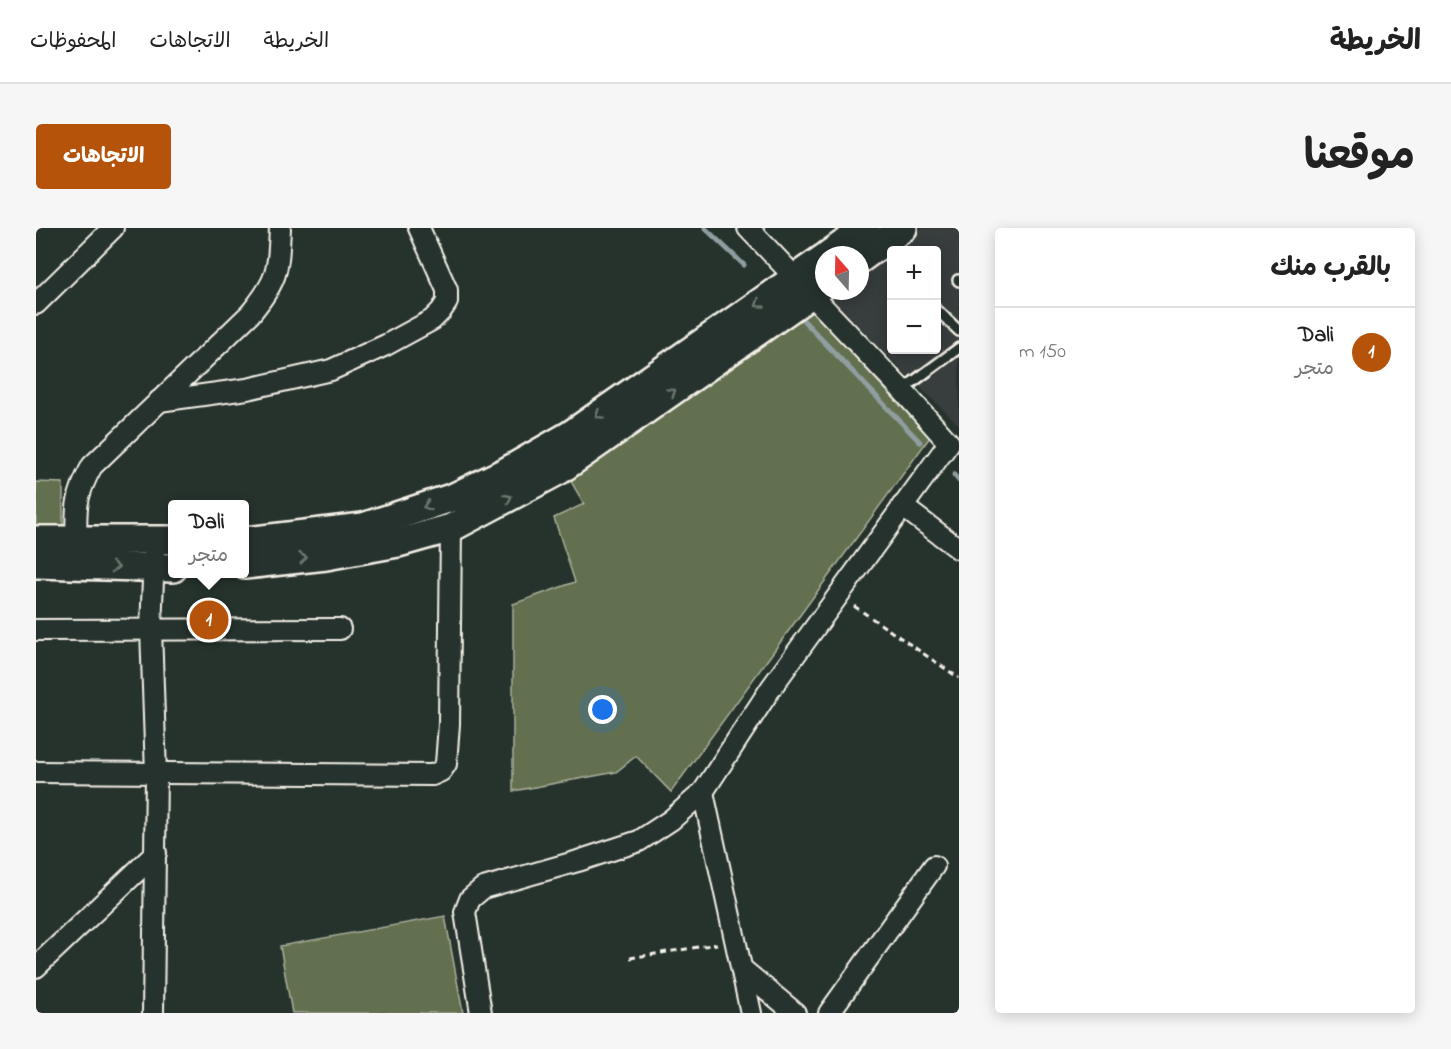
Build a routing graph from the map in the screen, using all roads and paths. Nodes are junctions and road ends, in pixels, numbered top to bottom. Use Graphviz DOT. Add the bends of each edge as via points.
graph roads {
  1 [pos="113,228"];
  2 [pos="280,228"];
  3 [pos="419,228"];
  4 [pos="748,228"];
  5 [pos="866,228"];
  6 [pos="903,228"];
  7 [pos="841,246"];
  8 [pos="869,253"];
  9 [pos="810,286"];
  10 [pos="36,304"];
  11 [pos="941,314"];
  12 [pos="959,331"];
  13 [pos="959,348"];
  14 [pos="902,390"];
  15 [pos="159,401"];
  16 [pos="954,443"];
  17 [pos="902,506"];
  18 [pos="452,528"];
  19 [pos="36,540"];
  20 [pos="164,540"];
  21 [pos="249,541"];
  22 [pos="959,549"];
  23 [pos="77,553"];
  24 [pos="36,564"];
  25 [pos="249,565"];
  26 [pos="163,568"];
  27 [pos="838,595"];
  28 [pos="151,629"];
  29 [pos="340,629"];
  30 [pos="36,630"];
  31 [pos="959,678"];
  32 [pos="36,772"];
  33 [pos="156,774"];
  34 [pos="703,792"];
  35 [pos="156,854"];
  36 [pos="934,866"];
  37 [pos="736,941"];
  38 [pos="630,958"];
  39 [pos="36,967"];
  40 [pos="742,969"];
  41 [pos="153,1013"];
  42 [pos="481,1013"];
  43 [pos="751,1013"];
  44 [pos="795,1013"];
  45 [pos="829,1013"];
  1 -- 10 [label="street"];
  2 -- 15 [label="street" via="278,267 269,290 250,314"];
  3 -- 15 [label="street" via="447,290 447,302 432,320 331,370 247,389"];
  4 -- 9 [label="street"];
  5 -- 7 [label="street"];
  6 -- 8 [label="street"];
  9 -- 14 [label="street"];
  18 -- 9 [label="street, one-way" via="560,470"];
  9 -- 21 [label="street, one-way" via="570,435 454,497 363,527"];
  11 -- 12 [label="lane"];
  13 -- 14 [label="lane"];
  14 -- 16 [label="street"];
  15 -- 23 [label="street" via="92,466 76,509"];
  16 -- 17 [label="street"];
  17 -- 22 [label="street"];
  17 -- 27 [label="street"];
  25 -- 18 [label="street, one-way" via="327,556"];
  18 -- 33 [label="street" via="449,724 446,764 441,771 432,775"];
  19 -- 23 [label="street"];
  20 -- 23 [label="street"];
  20 -- 26 [label="street"];
  23 -- 24 [label="street"];
  23 -- 26 [label="street, one-way"];
  26 -- 28 [label="street"];
  27 -- 31 [label="path"];
  27 -- 34 [label="street"];
  28 -- 29 [label="street"];
  28 -- 30 [label="street"];
  28 -- 33 [label="street"];
  32 -- 33 [label="street"];
  33 -- 35 [label="street"];
  34 -- 37 [label="street"];
  34 -- 42 [label="street" via="671,820 639,840 483,888 470,899 465,912"];
  35 -- 39 [label="street"];
  35 -- 41 [label="street"];
  36 -- 45 [label="street"];
  37 -- 38 [label="path"];
  37 -- 40 [label="street"];
  40 -- 43 [label="street"];
  40 -- 44 [label="street"];
}
